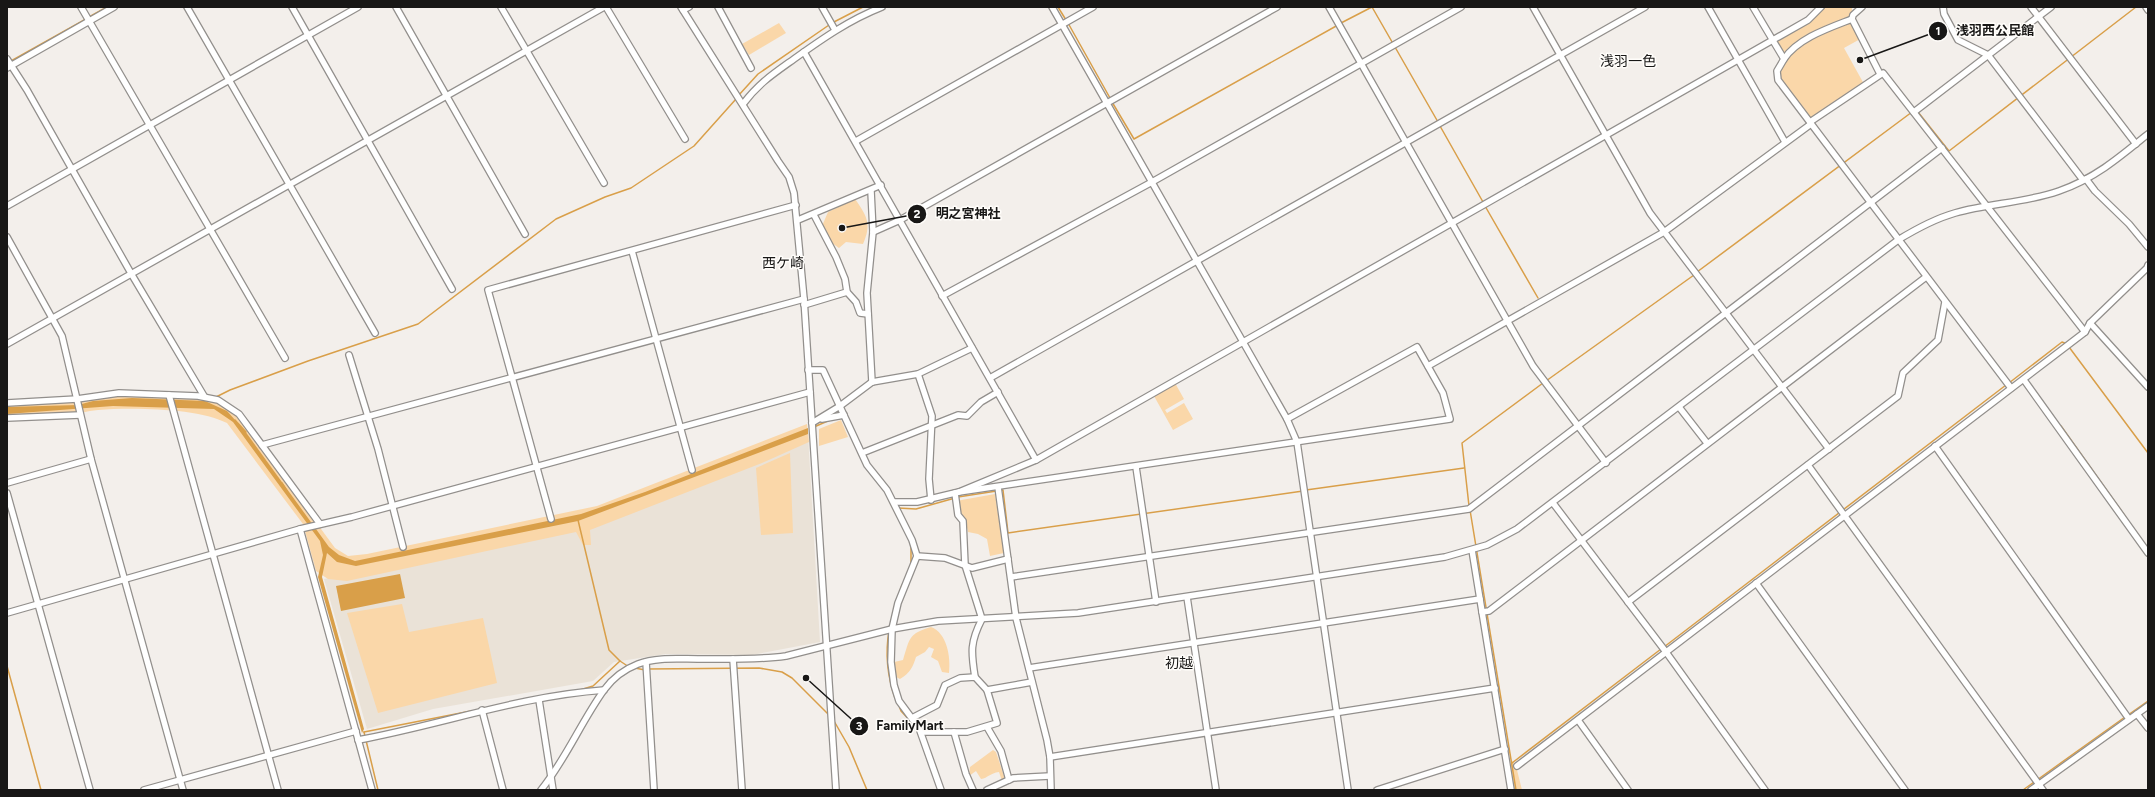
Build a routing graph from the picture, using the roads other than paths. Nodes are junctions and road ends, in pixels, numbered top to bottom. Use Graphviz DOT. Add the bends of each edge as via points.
graph roads {
  1 [pos="81,7"];
  2 [pos="114,7"];
  3 [pos="187,7"];
  4 [pos="292,7"];
  5 [pos="358,7"];
  6 [pos="396,7"];
  7 [pos="501,7"];
  8 [pos="605,7"];
  9 [pos="718,7"];
  10 [pos="822,7"];
  11 [pos="882,7"];
  12 [pos="1052,7"];
  13 [pos="1094,7"];
  14 [pos="1277,7"];
  15 [pos="1329,7"];
  16 [pos="1461,7"];
  17 [pos="1532,7"];
  18 [pos="1645,7"];
  19 [pos="1708,7"];
  20 [pos="1753,7"];
  21 [pos="1821,7"];
  22 [pos="1861,7"];
  23 [pos="1942,7"];
  24 [pos="2031,7"];
  25 [pos="2051,7"];
  26 [pos="2146,7"];
  27 [pos="684,8"];
  28 [pos="2148,10"];
  29 [pos="2038,17"];
  30 [pos="1852,19"];
  31 [pos="90,21"];
  32 [pos="1062,25"];
  33 [pos="835,30"];
  34 [pos="308,35"];
  35 [pos="1772,39"];
  36 [pos="526,51"];
  37 [pos="804,52"];
  38 [pos="1560,55"];
  39 [pos="1988,55"];
  40 [pos="1737,59"];
  41 [pos="1784,59"];
  42 [pos="7,60"];
  43 [pos="1361,63"];
  44 [pos="9,66"];
  45 [pos="751,68"];
  46 [pos="1880,74"];
  47 [pos="230,81"];
  48 [pos="446,95"];
  49 [pos="743,104"];
  50 [pos="1107,104"];
  51 [pos="1914,112"];
  52 [pos="1810,123"];
  53 [pos="150,125"];
  54 [pos="2148,134"];
  55 [pos="1606,135"];
  56 [pos="685,139"];
  57 [pos="367,140"];
  58 [pos="856,141"];
  59 [pos="1785,142"];
  60 [pos="1406,143"];
  61 [pos="2136,144"];
  62 [pos="1942,148"];
  63 [pos="72,170"];
  64 [pos="2085,180"];
  65 [pos="1152,182"];
  66 [pos="604,183"];
  67 [pos="288,185"];
  68 [pos="881,185"];
  69 [pos="871,191"];
  70 [pos="1870,202"];
  71 [pos="796,205"];
  72 [pos="7,206"];
  73 [pos="1988,206"];
  74 [pos="814,215"];
  75 [pos="798,220"];
  76 [pos="900,220"];
  77 [pos="1451,222"];
  78 [pos="209,230"];
  79 [pos="873,232"];
  80 [pos="1664,232"];
  81 [pos="526,234"];
  82 [pos="7,237"];
  83 [pos="1898,240"];
  84 [pos="2148,247"];
  85 [pos="632,251"];
  86 [pos="1197,261"];
  87 [pos="2148,265"];
  88 [pos="132,275"];
  89 [pos="1926,277"];
  90 [pos="452,289"];
  91 [pos="846,292"];
  92 [pos="942,296"];
  93 [pos="804,302"];
  94 [pos="1945,302"];
  95 [pos="868,314"];
  96 [pos="1726,314"];
  97 [pos="54,319"];
  98 [pos="1507,320"];
  99 [pos="2090,323"];
  100 [pos="2085,332"];
  101 [pos="375,333"];
  102 [pos="655,338"];
  103 [pos="1242,341"];
  104 [pos="7,344"];
  105 [pos="972,348"];
  106 [pos="1753,350"];
  107 [pos="350,355"];
  108 [pos="285,358"];
  109 [pos="1428,366"];
  110 [pos="808,370"];
  111 [pos="918,374"];
  112 [pos="512,378"];
  113 [pos="990,378"];
  114 [pos="2024,380"];
  115 [pos="872,382"];
  116 [pos="2147,383"];
  117 [pos="1781,386"];
  118 [pos="2011,388"];
  119 [pos="810,392"];
  120 [pos="998,392"];
  121 [pos="169,395"];
  122 [pos="204,396"];
  123 [pos="77,399"];
  124 [pos="7,403"];
  125 [pos="840,406"];
  126 [pos="1679,407"];
  127 [pos="80,415"];
  128 [pos="844,415"];
  129 [pos="368,417"];
  130 [pos="7,418"];
  131 [pos="1287,419"];
  132 [pos="814,422"];
  133 [pos="1578,426"];
  134 [pos="680,427"];
  135 [pos="932,427"];
  136 [pos="1297,442"];
  137 [pos="1707,443"];
  138 [pos="262,445"];
  139 [pos="1935,446"];
  140 [pos="1829,449"];
  141 [pos="862,453"];
  142 [pos="91,459"];
  143 [pos="1036,460"];
  144 [pos="1606,463"];
  145 [pos="1808,465"];
  146 [pos="536,467"];
  147 [pos="1136,467"];
  148 [pos="692,470"];
  149 [pos="7,483"];
  150 [pos="998,487"];
  151 [pos="7,493"];
  152 [pos="957,493"];
  153 [pos="932,500"];
  154 [pos="894,502"];
  155 [pos="1553,503"];
  156 [pos="392,506"];
  157 [pos="1846,515"];
  158 [pos="550,519"];
  159 [pos="318,524"];
  160 [pos="302,529"];
  161 [pos="1309,532"];
  162 [pos="1581,540"];
  163 [pos="403,547"];
  164 [pos="1472,550"];
  165 [pos="2148,553"];
  166 [pos="214,554"];
  167 [pos="917,556"];
  168 [pos="1149,556"];
  169 [pos="1008,559"];
  170 [pos="965,566"];
  171 [pos="1011,577"];
  172 [pos="1316,578"];
  173 [pos="125,579"];
  174 [pos="1756,583"];
  175 [pos="1187,597"];
  176 [pos="1480,599"];
  177 [pos="1156,602"];
  178 [pos="1628,602"];
  179 [pos="38,605"];
  180 [pos="1482,612"];
  181 [pos="7,613"];
  182 [pos="1016,618"];
  183 [pos="982,619"];
  184 [pos="1323,623"];
  185 [pos="892,629"];
  186 [pos="1194,642"];
  187 [pos="826,645"];
  188 [pos="1666,652"];
  189 [pos="733,659"];
  190 [pos="646,662"];
  191 [pos="1028,668"];
  192 [pos="975,677"];
  193 [pos="1032,682"];
  194 [pos="1495,688"];
  195 [pos="604,690"];
  196 [pos="987,690"];
  197 [pos="538,700"];
  198 [pos="2148,706"];
  199 [pos="482,710"];
  200 [pos="1336,713"];
  201 [pos="2137,714"];
  202 [pos="912,718"];
  203 [pos="2129,719"];
  204 [pos="1578,720"];
  205 [pos="987,727"];
  206 [pos="2148,728"];
  207 [pos="356,731"];
  208 [pos="921,732"];
  209 [pos="954,732"];
  210 [pos="1208,733"];
  211 [pos="358,740"];
  212 [pos="1505,749"];
  213 [pos="269,755"];
  214 [pos="1050,757"];
  215 [pos="1517,766"];
  216 [pos="1050,776"];
  217 [pos="551,778"];
  218 [pos="180,780"];
  219 [pos="1009,780"];
  220 [pos="2039,784"];
  221 [pos="1001,788"];
  222 [pos="90,790"];
  223 [pos="144,790"];
  224 [pos="183,790"];
  225 [pos="278,790"];
  226 [pos="372,790"];
  227 [pos="503,790"];
  228 [pos="541,790"];
  229 [pos="553,790"];
  230 [pos="654,790"];
  231 [pos="742,790"];
  232 [pos="836,790"];
  233 [pos="941,790"];
  234 [pos="973,790"];
  235 [pos="987,790"];
  236 [pos="1051,790"];
  237 [pos="1216,790"];
  238 [pos="1348,790"];
  239 [pos="1377,790"];
  240 [pos="1511,790"];
  241 [pos="1628,790"];
  242 [pos="1765,790"];
  243 [pos="1905,790"];
  244 [pos="2031,790"];
  245 [pos="2043,790"];
  1 -- 31 [label="street"];
  2 -- 31 [label="street"];
  3 -- 47 [label="street"];
  4 -- 34 [label="street"];
  5 -- 34 [label="street"];
  6 -- 48 [label="street"];
  7 -- 36 [label="street"];
  8 -- 36 [label="street"];
  8 -- 56 [label="street"];
  9 -- 45 [label="street"];
  10 -- 33 [label="street"];
  11 -- 33 [label="street"];
  12 -- 32 [label="street"];
  13 -- 32 [label="street"];
  14 -- 50 [label="street"];
  15 -- 43 [label="street"];
  16 -- 43 [label="street"];
  17 -- 38 [label="street"];
  18 -- 38 [label="street"];
  19 -- 40 [label="street"];
  20 -- 35 [label="street"];
  21 -- 35 [label="street" via="1808,20"];
  22 -- 30 [label="street"];
  23 -- 39 [label="street" via="1958,40"];
  24 -- 29 [label="street"];
  25 -- 29 [label="street"];
  26 -- 28 [label="street"];
  27 -- 49 [label="street"];
  29 -- 39 [label="street"];
  29 -- 61 [label="street"];
  30 -- 41 [label="street" via="1830,27 1794,47"];
  30 -- 46 [label="street"];
  31 -- 44 [label="street"];
  31 -- 53 [label="street"];
  32 -- 50 [label="street"];
  32 -- 58 [label="street"];
  33 -- 37 [label="street"];
  34 -- 47 [label="street"];
  34 -- 57 [label="street"];
  35 -- 40 [label="street"];
  35 -- 41 [label="street"];
  36 -- 48 [label="street"];
  36 -- 66 [label="street"];
  37 -- 49 [label="street" via="756,87"];
  37 -- 58 [label="street"];
  38 -- 55 [label="street"];
  38 -- 60 [label="street"];
  39 -- 51 [label="street"];
  39 -- 64 [label="street"];
  40 -- 55 [label="street"];
  40 -- 59 [label="street"];
  41 -- 52 [label="street" via="1777,71 1778,80"];
  42 -- 44 [label="street"];
  43 -- 60 [label="street"];
  43 -- 65 [label="street"];
  44 -- 63 [label="street"];
  46 -- 51 [label="street" via="1883,73"];
  46 -- 52 [label="street"];
  47 -- 53 [label="street"];
  47 -- 67 [label="street"];
  48 -- 57 [label="street"];
  48 -- 81 [label="street"];
  49 -- 71 [label="street" via="788,177"];
  50 -- 65 [label="street"];
  50 -- 76 [label="street"];
  51 -- 62 [label="street"];
  52 -- 59 [label="street"];
  52 -- 70 [label="street"];
  53 -- 63 [label="street"];
  53 -- 78 [label="street"];
  54 -- 61 [label="street"];
  55 -- 77 [label="street"];
  55 -- 80 [label="street" via="1650,214"];
  57 -- 67 [label="street"];
  57 -- 90 [label="street"];
  58 -- 68 [label="street"];
  59 -- 80 [label="street"];
  60 -- 77 [label="street"];
  60 -- 86 [label="street"];
  61 -- 64 [label="street" via="2106,168"];
  62 -- 70 [label="street"];
  62 -- 73 [label="street"];
  63 -- 72 [label="street"];
  63 -- 88 [label="street"];
  64 -- 73 [label="street" via="2041,196"];
  64 -- 84 [label="street"];
  65 -- 86 [label="street"];
  65 -- 92 [label="street"];
  67 -- 78 [label="street"];
  67 -- 101 [label="street"];
  68 -- 69 [label="street"];
  68 -- 76 [label="street"];
  69 -- 74 [label="street"];
  69 -- 79 [label="street"];
  70 -- 83 [label="street"];
  70 -- 96 [label="street"];
  71 -- 75 [label="street"];
  71 -- 85 [label="street"];
  73 -- 83 [label="street" via="1943,217"];
  73 -- 100 [label="street"];
  74 -- 75 [label="street"];
  74 -- 91 [label="street" via="836,257 845,279"];
  75 -- 93 [label="street"];
  76 -- 79 [label="street"];
  76 -- 92 [label="street"];
  77 -- 98 [label="street"];
  77 -- 103 [label="street"];
  78 -- 88 [label="street"];
  78 -- 108 [label="street"];
  79 -- 95 [label="street"];
  80 -- 96 [label="street"];
  80 -- 98 [label="street"];
  82 -- 97 [label="street"];
  83 -- 89 [label="street"];
  83 -- 106 [label="street"];
  85 -- 102 [label="street"];
  85 -- 112 [label="street" via="488,290"];
  86 -- 103 [label="street"];
  86 -- 113 [label="street"];
  87 -- 99 [label="street"];
  88 -- 97 [label="street"];
  88 -- 122 [label="street"];
  89 -- 94 [label="street"];
  89 -- 117 [label="street"];
  91 -- 93 [label="street"];
  91 -- 95 [label="street" via="856,302 860,313"];
  92 -- 105 [label="street"];
  93 -- 102 [label="street"];
  93 -- 110 [label="street"];
  94 -- 118 [label="street"];
  94 -- 140 [label="street" via="1938,340 1903,373 1898,396"];
  95 -- 115 [label="street"];
  96 -- 106 [label="street"];
  96 -- 133 [label="street"];
  97 -- 104 [label="street"];
  97 -- 123 [label="street" via="62,336"];
  98 -- 109 [label="street"];
  98 -- 133 [label="street" via="1533,366"];
  99 -- 100 [label="street"];
  99 -- 116 [label="street"];
  100 -- 114 [label="street"];
  102 -- 112 [label="street"];
  102 -- 134 [label="street"];
  103 -- 131 [label="street"];
  103 -- 143 [label="street"];
  105 -- 111 [label="street"];
  105 -- 113 [label="street"];
  106 -- 117 [label="street"];
  106 -- 126 [label="street"];
  107 -- 129 [label="street"];
  109 -- 131 [label="street" via="1417,347"];
  109 -- 136 [label="street" via="1443,393 1450,419"];
  110 -- 119 [label="street"];
  110 -- 125 [label="street" via="823,370"];
  111 -- 115 [label="street"];
  111 -- 135 [label="street" via="932,416"];
  112 -- 129 [label="street"];
  112 -- 146 [label="street"];
  113 -- 120 [label="street"];
  114 -- 118 [label="street"];
  114 -- 165 [label="street"];
  115 -- 125 [label="street"];
  117 -- 137 [label="street"];
  117 -- 140 [label="street"];
  118 -- 139 [label="street"];
  119 -- 132 [label="street"];
  119 -- 134 [label="street"];
  120 -- 135 [label="street" via="981,402 967,416 958,415"];
  120 -- 143 [label="street"];
  121 -- 122 [label="street"];
  121 -- 123 [label="street" via="119,394"];
  121 -- 166 [label="street"];
  122 -- 138 [label="street" via="218,400 239,414"];
  123 -- 124 [label="street"];
  123 -- 127 [label="street"];
  125 -- 128 [label="street"];
  125 -- 132 [label="street"];
  126 -- 137 [label="street"];
  126 -- 144 [label="street"];
  127 -- 130 [label="street"];
  127 -- 142 [label="street"];
  128 -- 132 [label="street"];
  128 -- 141 [label="street"];
  129 -- 138 [label="street"];
  129 -- 156 [label="street"];
  131 -- 136 [label="street"];
  132 -- 187 [label="street" via="812,437"];
  133 -- 144 [label="street"];
  133 -- 161 [label="street" via="1469,509"];
  134 -- 146 [label="street"];
  134 -- 148 [label="street"];
  135 -- 141 [label="street"];
  135 -- 153 [label="street" via="929,479"];
  136 -- 147 [label="street"];
  136 -- 161 [label="street"];
  137 -- 162 [label="street"];
  138 -- 159 [label="street"];
  139 -- 157 [label="street"];
  139 -- 203 [label="street"];
  140 -- 145 [label="street"];
  141 -- 154 [label="street" via="867,465"];
  142 -- 149 [label="street"];
  142 -- 173 [label="street"];
  143 -- 152 [label="street"];
  144 -- 155 [label="street"];
  145 -- 157 [label="street"];
  145 -- 178 [label="street"];
  146 -- 156 [label="street"];
  146 -- 158 [label="street"];
  147 -- 150 [label="street"];
  147 -- 168 [label="street"];
  150 -- 152 [label="street"];
  150 -- 169 [label="street"];
  151 -- 179 [label="street"];
  152 -- 153 [label="street"];
  152 -- 170 [label="street" via="958,515 963,521"];
  153 -- 154 [label="street"];
  154 -- 167 [label="street"];
  155 -- 162 [label="street"];
  155 -- 164 [label="street" via="1517,529"];
  156 -- 159 [label="street"];
  156 -- 163 [label="street"];
  157 -- 174 [label="street"];
  157 -- 220 [label="street"];
  159 -- 160 [label="street"];
  160 -- 166 [label="street"];
  160 -- 207 [label="street"];
  161 -- 168 [label="street"];
  161 -- 172 [label="street"];
  162 -- 178 [label="street"];
  162 -- 180 [label="street" via="1489,611"];
  164 -- 172 [label="street" via="1446,557"];
  164 -- 176 [label="street"];
  166 -- 173 [label="street"];
  166 -- 213 [label="street"];
  167 -- 170 [label="street" via="945,558"];
  167 -- 185 [label="street" via="898,603"];
  168 -- 171 [label="street"];
  168 -- 177 [label="street"];
  169 -- 170 [label="street" via="972,568"];
  169 -- 171 [label="street"];
  170 -- 183 [label="street"];
  171 -- 182 [label="street"];
  172 -- 175 [label="street"];
  172 -- 184 [label="street"];
  173 -- 179 [label="street"];
  173 -- 218 [label="street"];
  174 -- 188 [label="street"];
  174 -- 243 [label="street"];
  175 -- 177 [label="street"];
  175 -- 186 [label="street"];
  176 -- 180 [label="street"];
  176 -- 184 [label="street"];
  177 -- 182 [label="street" via="1078,613"];
  178 -- 188 [label="street"];
  179 -- 181 [label="street"];
  179 -- 222 [label="street"];
  180 -- 194 [label="street"];
  182 -- 183 [label="street"];
  182 -- 191 [label="street"];
  183 -- 185 [label="street" via="938,621"];
  183 -- 192 [label="street" via="972,641"];
  184 -- 186 [label="street"];
  184 -- 200 [label="street"];
  185 -- 187 [label="street"];
  185 -- 202 [label="street" via="891,662 894,686 899,701"];
  186 -- 191 [label="street"];
  186 -- 210 [label="street"];
  187 -- 189 [label="street" via="780,657"];
  187 -- 232 [label="street"];
  188 -- 204 [label="street"];
  188 -- 242 [label="street"];
  189 -- 190 [label="street"];
  189 -- 231 [label="street"];
  190 -- 195 [label="street" via="617,676"];
  190 -- 230 [label="street"];
  191 -- 193 [label="street"];
  192 -- 196 [label="street"];
  192 -- 202 [label="street" via="960,678 945,685 937,705"];
  193 -- 196 [label="street"];
  193 -- 214 [label="street"];
  194 -- 200 [label="street"];
  194 -- 212 [label="street"];
  195 -- 197 [label="street"];
  195 -- 217 [label="street"];
  196 -- 205 [label="street" via="997,723"];
  197 -- 199 [label="street"];
  197 -- 217 [label="street"];
  198 -- 201 [label="street"];
  199 -- 211 [label="street"];
  199 -- 227 [label="street"];
  200 -- 210 [label="street"];
  200 -- 238 [label="street"];
  201 -- 203 [label="street"];
  201 -- 206 [label="street"];
  202 -- 208 [label="street"];
  203 -- 220 [label="street"];
  204 -- 215 [label="street"];
  204 -- 241 [label="street"];
  205 -- 209 [label="street"];
  205 -- 219 [label="street" via="1001,751"];
  207 -- 211 [label="street"];
  207 -- 213 [label="street"];
  208 -- 209 [label="street"];
  208 -- 233 [label="street"];
  209 -- 234 [label="street"];
  210 -- 214 [label="street"];
  210 -- 237 [label="street"];
  211 -- 226 [label="street"];
  212 -- 239 [label="street"];
  212 -- 240 [label="street"];
  213 -- 218 [label="street"];
  213 -- 225 [label="street"];
  214 -- 216 [label="street"];
  216 -- 219 [label="street"];
  216 -- 236 [label="street"];
  217 -- 228 [label="street"];
  217 -- 229 [label="street"];
  218 -- 223 [label="street"];
  218 -- 224 [label="street"];
  219 -- 221 [label="street"];
  220 -- 244 [label="street"];
  220 -- 245 [label="street"];
  221 -- 235 [label="street"];
}
